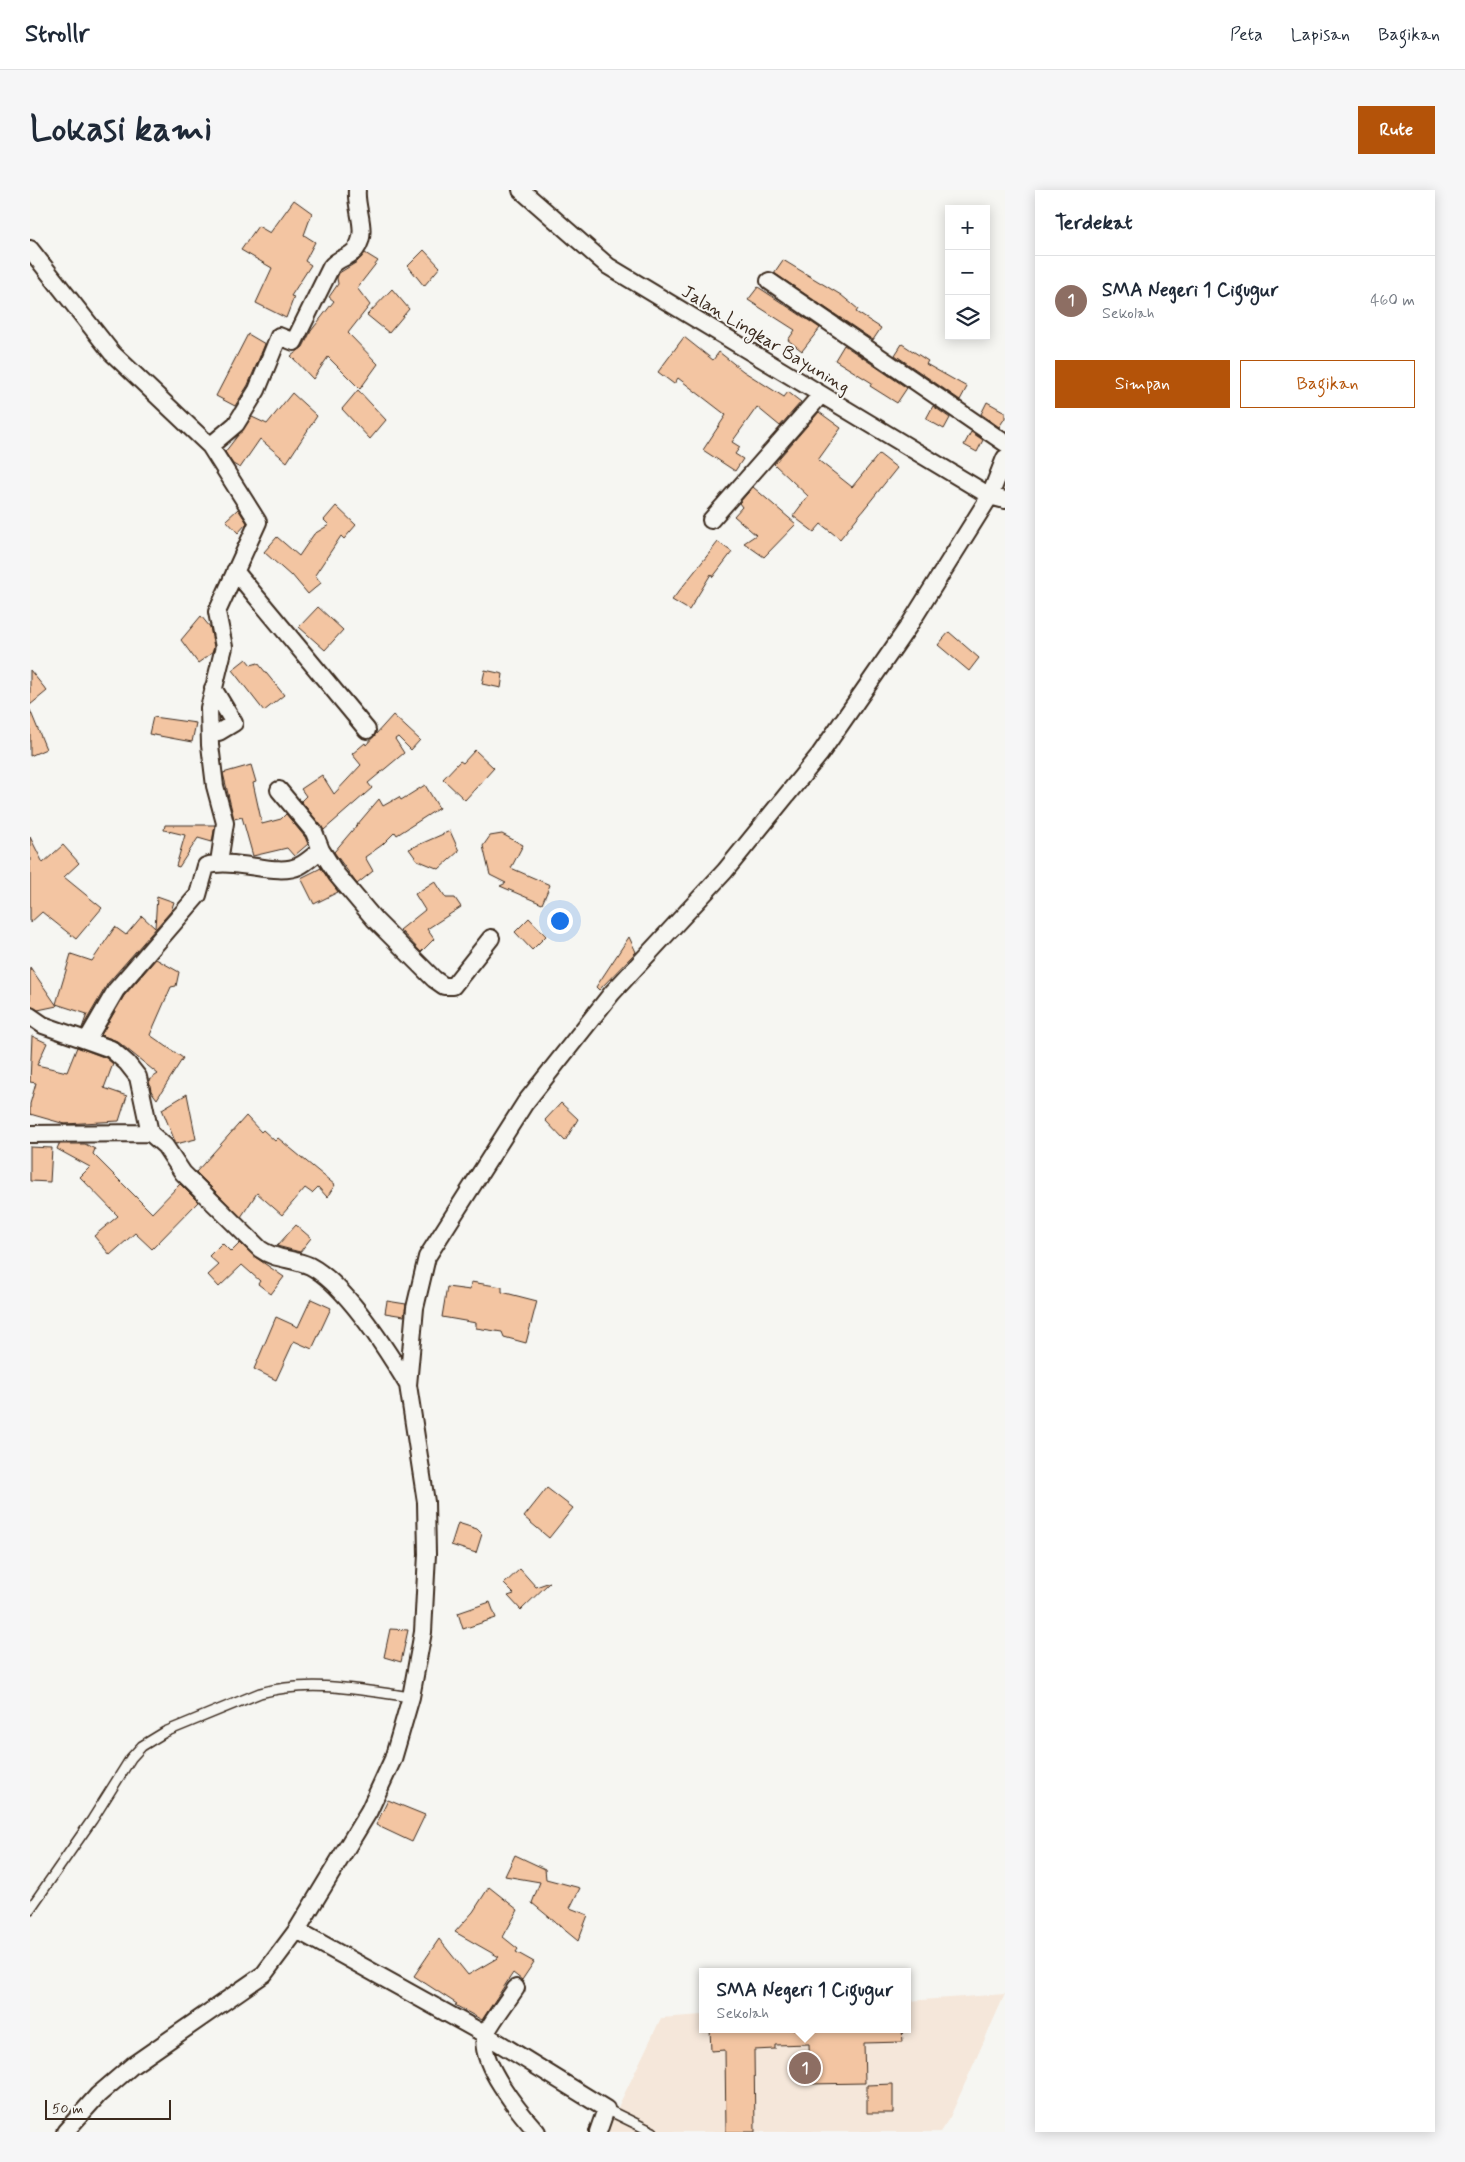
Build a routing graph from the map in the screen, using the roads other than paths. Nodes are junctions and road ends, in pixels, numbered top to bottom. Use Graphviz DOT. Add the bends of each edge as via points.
graph roads {
  1 [pos="356,190"];
  2 [pos="521,190"];
  3 [pos="30,249"];
  4 [pos="768,281"];
  5 [pos="820,396"];
  6 [pos="1005,443"];
  7 [pos="210,446"];
  8 [pos="1005,458"];
  9 [pos="997,498"];
  10 [pos="711,520"];
  11 [pos="235,571"];
  12 [pos="213,688"];
  13 [pos="367,730"];
  14 [pos="220,732"];
  15 [pos="279,790"];
  16 [pos="321,850"];
  17 [pos="219,862"];
  18 [pos="492,938"];
  19 [pos="30,1016"];
  20 [pos="87,1040"];
  21 [pos="150,1133"];
  22 [pos="30,1134"];
  23 [pos="408,1385"];
  24 [pos="411,1697"];
  25 [pos="30,1909"];
  26 [pos="297,1930"];
  27 [pos="516,1988"];
  28 [pos="486,2034"];
  29 [pos="606,2109"];
  30 [pos="65,2132"];
  31 [pos="537,2132"];
  32 [pos="598,2132"];
  33 [pos="653,2132"];
  1 -- 7 [label="street" via="361,221 358,248 336,260 331,267 294,342 279,336 256,390 236,424"];
  2 -- 5 [label="street, Jalan Lingkar Bayuning" via="608,266"];
  3 -- 7 [label="street" via="112,353"];
  4 -- 6 [label="street"];
  5 -- 9 [label="street, Jalan Lingkar Bayuning"];
  5 -- 10 [label="street"];
  7 -- 11 [label="street" via="258,522"];
  8 -- 9 [label="street"];
  9 -- 23 [label="street" via="820,754 725,872 612,994 525,1103 427,1257 415,1308"];
  11 -- 12 [label="street" via="217,612 224,647"];
  11 -- 13 [label="street"];
  12 -- 14 [label="street" via="234,723"];
  12 -- 17 [label="street" via="209,708 210,745 224,823"];
  15 -- 16 [label="street" via="314,832"];
  16 -- 17 [label="street" via="300,866 284,869"];
  16 -- 18 [label="street" via="337,875 375,920 444,986 453,986 459,981"];
  17 -- 20 [label="street" via="206,866 198,895 121,984"];
  19 -- 20 [label="street" via="43,1025"];
  20 -- 21 [label="street" via="111,1050 138,1077"];
  21 -- 22 [label="street"];
  21 -- 23 [label="street" via="165,1146 184,1173 260,1249 269,1255 309,1266 323,1275 381,1342"];
  23 -- 24 [label="street" via="426,1502 427,1554 423,1632"];
  24 -- 25 [label="lane" via="332,1686 277,1688 155,1737 131,1758"];
  24 -- 26 [label="street" via="392,1760 369,1811"];
  26 -- 28 [label="street"];
  26 -- 30 [label="street" via="264,1974 133,2065 98,2095"];
  27 -- 28 [label="street"];
  28 -- 29 [label="street"];
  28 -- 31 [label="street" via="484,2047 490,2067"];
  29 -- 32 [label="street"];
  29 -- 33 [label="lane"];
}
